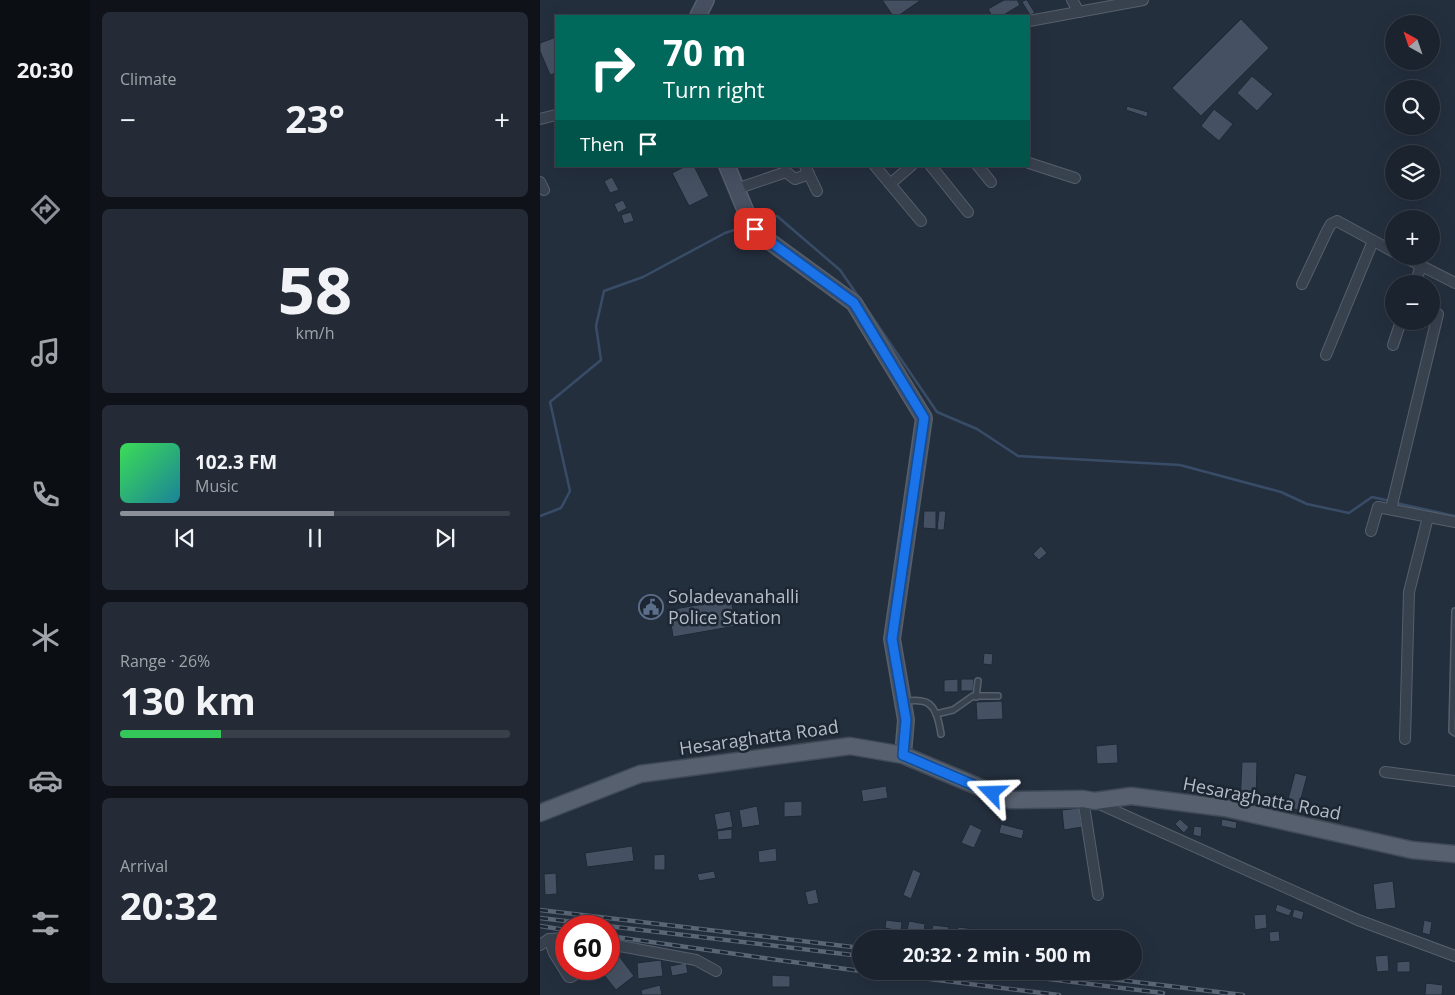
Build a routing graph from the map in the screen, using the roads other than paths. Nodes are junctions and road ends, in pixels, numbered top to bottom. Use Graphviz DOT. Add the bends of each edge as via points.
graph roads {
  1 [pos="706,0"];
  2 [pos="1072,0"];
  3 [pos="1143,0"];
  4 [pos="1122,2"];
  5 [pos="1078,12"];
  6 [pos="698,15"];
  7 [pos="1030,22"];
  8 [pos="555,115"];
  9 [pos="540,119"];
  10 [pos="1030,162"];
  11 [pos="727,167"];
  12 [pos="876,167"];
  13 [pos="910,167"];
  14 [pos="932,167"];
  15 [pos="983,168"];
  16 [pos="788,169"];
  17 [pos="807,170"];
  18 [pos="1075,178"];
  19 [pos="991,182"];
  20 [pos="890,184"];
  21 [pos="735,187"];
  22 [pos="817,191"];
  23 [pos="968,212"];
  24 [pos="921,221"];
  25 [pos="1373,241"];
  26 [pos="1385,247"];
  27 [pos="1421,266"];
  28 [pos="1418,275"];
  29 [pos="1302,284"];
  30 [pos="1455,284"];
  31 [pos="1399,330"];
  32 [pos="1434,330"];
  33 [pos="1393,345"];
  34 [pos="1326,355"];
  35 [pos="1391,508"];
  36 [pos="1428,516"];
  37 [pos="1455,522"];
  38 [pos="1371,531"];
  39 [pos="1455,612"];
  40 [pos="978,681"];
  41 [pos="998,696"];
  42 [pos="976,697"];
  43 [pos="902,702"];
  44 [pos="936,714"];
  45 [pos="1455,732"];
  46 [pos="941,734"];
  47 [pos="1405,739"];
  48 [pos="903,755"];
  49 [pos="1385,772"];
  50 [pos="1455,781"];
  51 [pos="1089,800"];
  52 [pos="540,814"];
  53 [pos="1455,854"];
  54 [pos="1098,895"];
  55 [pos="544,942"];
  56 [pos="620,946"];
  57 [pos="555,955"];
  58 [pos="1455,956"];
  59 [pos="716,971"];
  1 -- 6 [label="street"];
  2 -- 5 [label="street"];
  3 -- 4 [label="street"];
  4 -- 5 [label="street"];
  5 -- 7 [label="street"];
  8 -- 9 [label="street"];
  10 -- 18 [label="street"];
  11 -- 21 [label="street"];
  12 -- 20 [label="street"];
  13 -- 20 [label="street"];
  14 -- 23 [label="street"];
  15 -- 19 [label="street"];
  16 -- 17 [label="street" via="795,179"];
  16 -- 21 [label="street"];
  17 -- 22 [label="street"];
  20 -- 24 [label="street"];
  21 -- 43 [label="street" via="758,233 854,303 924,418 892,639"];
  25 -- 26 [label="street"];
  25 -- 29 [label="street" via="1337,220 1327,231"];
  25 -- 34 [label="street"];
  27 -- 28 [label="street"];
  27 -- 30 [label="street"];
  31 -- 33 [label="street"];
  32 -- 35 [label="street"];
  35 -- 36 [label="street"];
  35 -- 38 [label="street" via="1378,507"];
  36 -- 37 [label="street"];
  36 -- 47 [label="street" via="1410,592"];
  39 -- 45 [label="lane" via="1452,731"];
  40 -- 42 [label="lane"];
  41 -- 42 [label="lane"];
  42 -- 44 [label="lane" via="953,710"];
  43 -- 44 [label="lane" via="923,700"];
  43 -- 48 [label="street" via="906,720"];
  44 -- 46 [label="lane"];
  48 -- 51 [label="main road, Hesaraghatta Road" via="1010,800"];
  48 -- 52 [label="main road, Hesaraghatta Road" via="850,746 640,774"];
  49 -- 50 [label="street"];
  51 -- 53 [label="main road, Hesaraghatta Road" via="1131,796 1225,808 1412,850"];
  51 -- 54 [label="street"];
  51 -- 58 [label="street" via="1358,920"];
  55 -- 57 [label="street"];
  56 -- 59 [label="street" via="696,960"];
}
